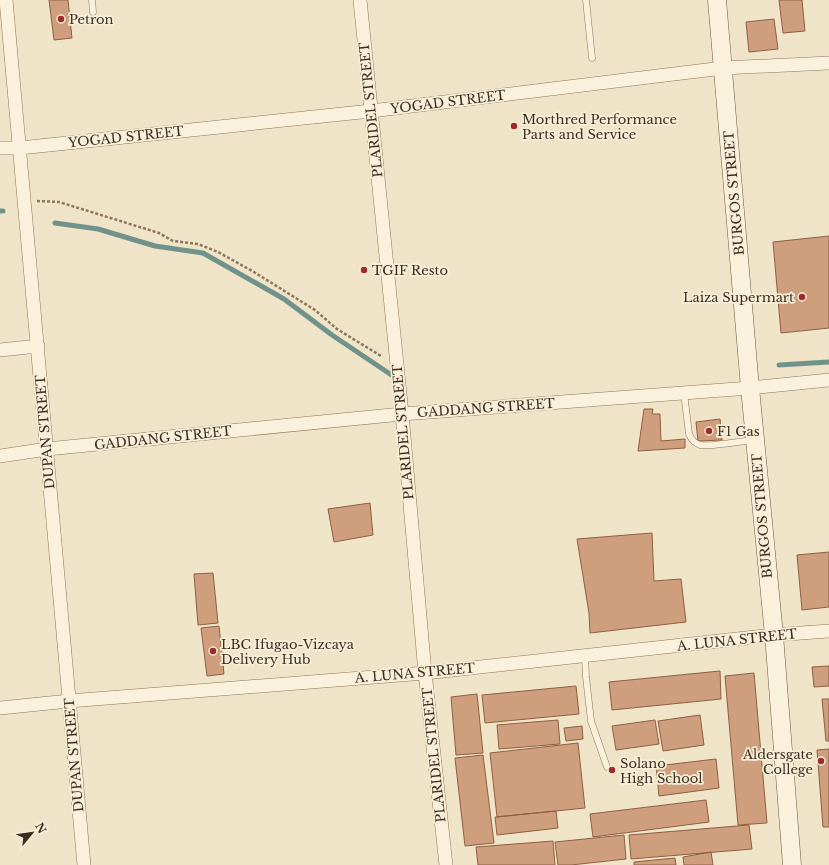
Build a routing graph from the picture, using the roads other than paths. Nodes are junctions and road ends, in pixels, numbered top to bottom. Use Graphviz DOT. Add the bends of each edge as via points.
graph roads {
  1 [pos="6,0"];
  2 [pos="92,0"];
  3 [pos="360,0"];
  4 [pos="586,0"];
  5 [pos="717,0"];
  6 [pos="93,12"];
  7 [pos="592,58"];
  8 [pos="829,63"];
  9 [pos="723,68"];
  10 [pos="371,111"];
  11 [pos="0,148"];
  12 [pos="20,148"];
  13 [pos="38,346"];
  14 [pos="0,350"];
  15 [pos="829,380"];
  16 [pos="750,388"];
  17 [pos="684,393"];
  18 [pos="402,414"];
  19 [pos="755,440"];
  20 [pos="47,449"];
  21 [pos="0,456"];
  22 [pos="829,631"];
  23 [pos="774,635"];
  24 [pos="586,656"];
  25 [pos="425,673"];
  26 [pos="69,701"];
  27 [pos="0,708"];
  28 [pos="607,767"];
  29 [pos="84,865"];
  30 [pos="446,865"];
  31 [pos="792,865"];
  1 -- 12 [label="street, DUPAN STREET"];
  2 -- 6 [label="lane"];
  3 -- 10 [label="street, PLARIDEL STREET"];
  4 -- 7 [label="lane"];
  5 -- 9 [label="main road, BURGOS STREET"];
  8 -- 9 [label="street, YOGAD STREET"];
  9 -- 10 [label="street, YOGAD STREET"];
  9 -- 16 [label="main road, BURGOS STREET"];
  10 -- 12 [label="street, YOGAD STREET"];
  10 -- 18 [label="street, PLARIDEL STREET"];
  11 -- 12 [label="street, YOGAD STREET"];
  12 -- 13 [label="street, DUPAN STREET"];
  13 -- 14 [label="street"];
  13 -- 20 [label="street, DUPAN STREET"];
  15 -- 16 [label="street, GADDANG STREET"];
  16 -- 17 [label="street, GADDANG STREET"];
  16 -- 19 [label="main road, BURGOS STREET"];
  17 -- 18 [label="street, GADDANG STREET"];
  17 -- 19 [label="lane" via="690,439 695,443 709,445"];
  18 -- 20 [label="street, GADDANG STREET"];
  18 -- 25 [label="street, PLARIDEL STREET"];
  19 -- 23 [label="main road, BURGOS STREET"];
  20 -- 21 [label="street, GADDANG STREET"];
  20 -- 26 [label="street, DUPAN STREET"];
  22 -- 23 [label="street, A. LUNA STREET"];
  23 -- 24 [label="street, A. LUNA STREET"];
  23 -- 31 [label="main road, BURGOS STREET"];
  24 -- 25 [label="street, A. LUNA STREET"];
  24 -- 28 [label="lane" via="591,721"];
  25 -- 26 [label="street, A. LUNA STREET"];
  25 -- 30 [label="street, PLARIDEL STREET"];
  26 -- 27 [label="street, A. LUNA STREET"];
  26 -- 29 [label="street, DUPAN STREET"];
}
